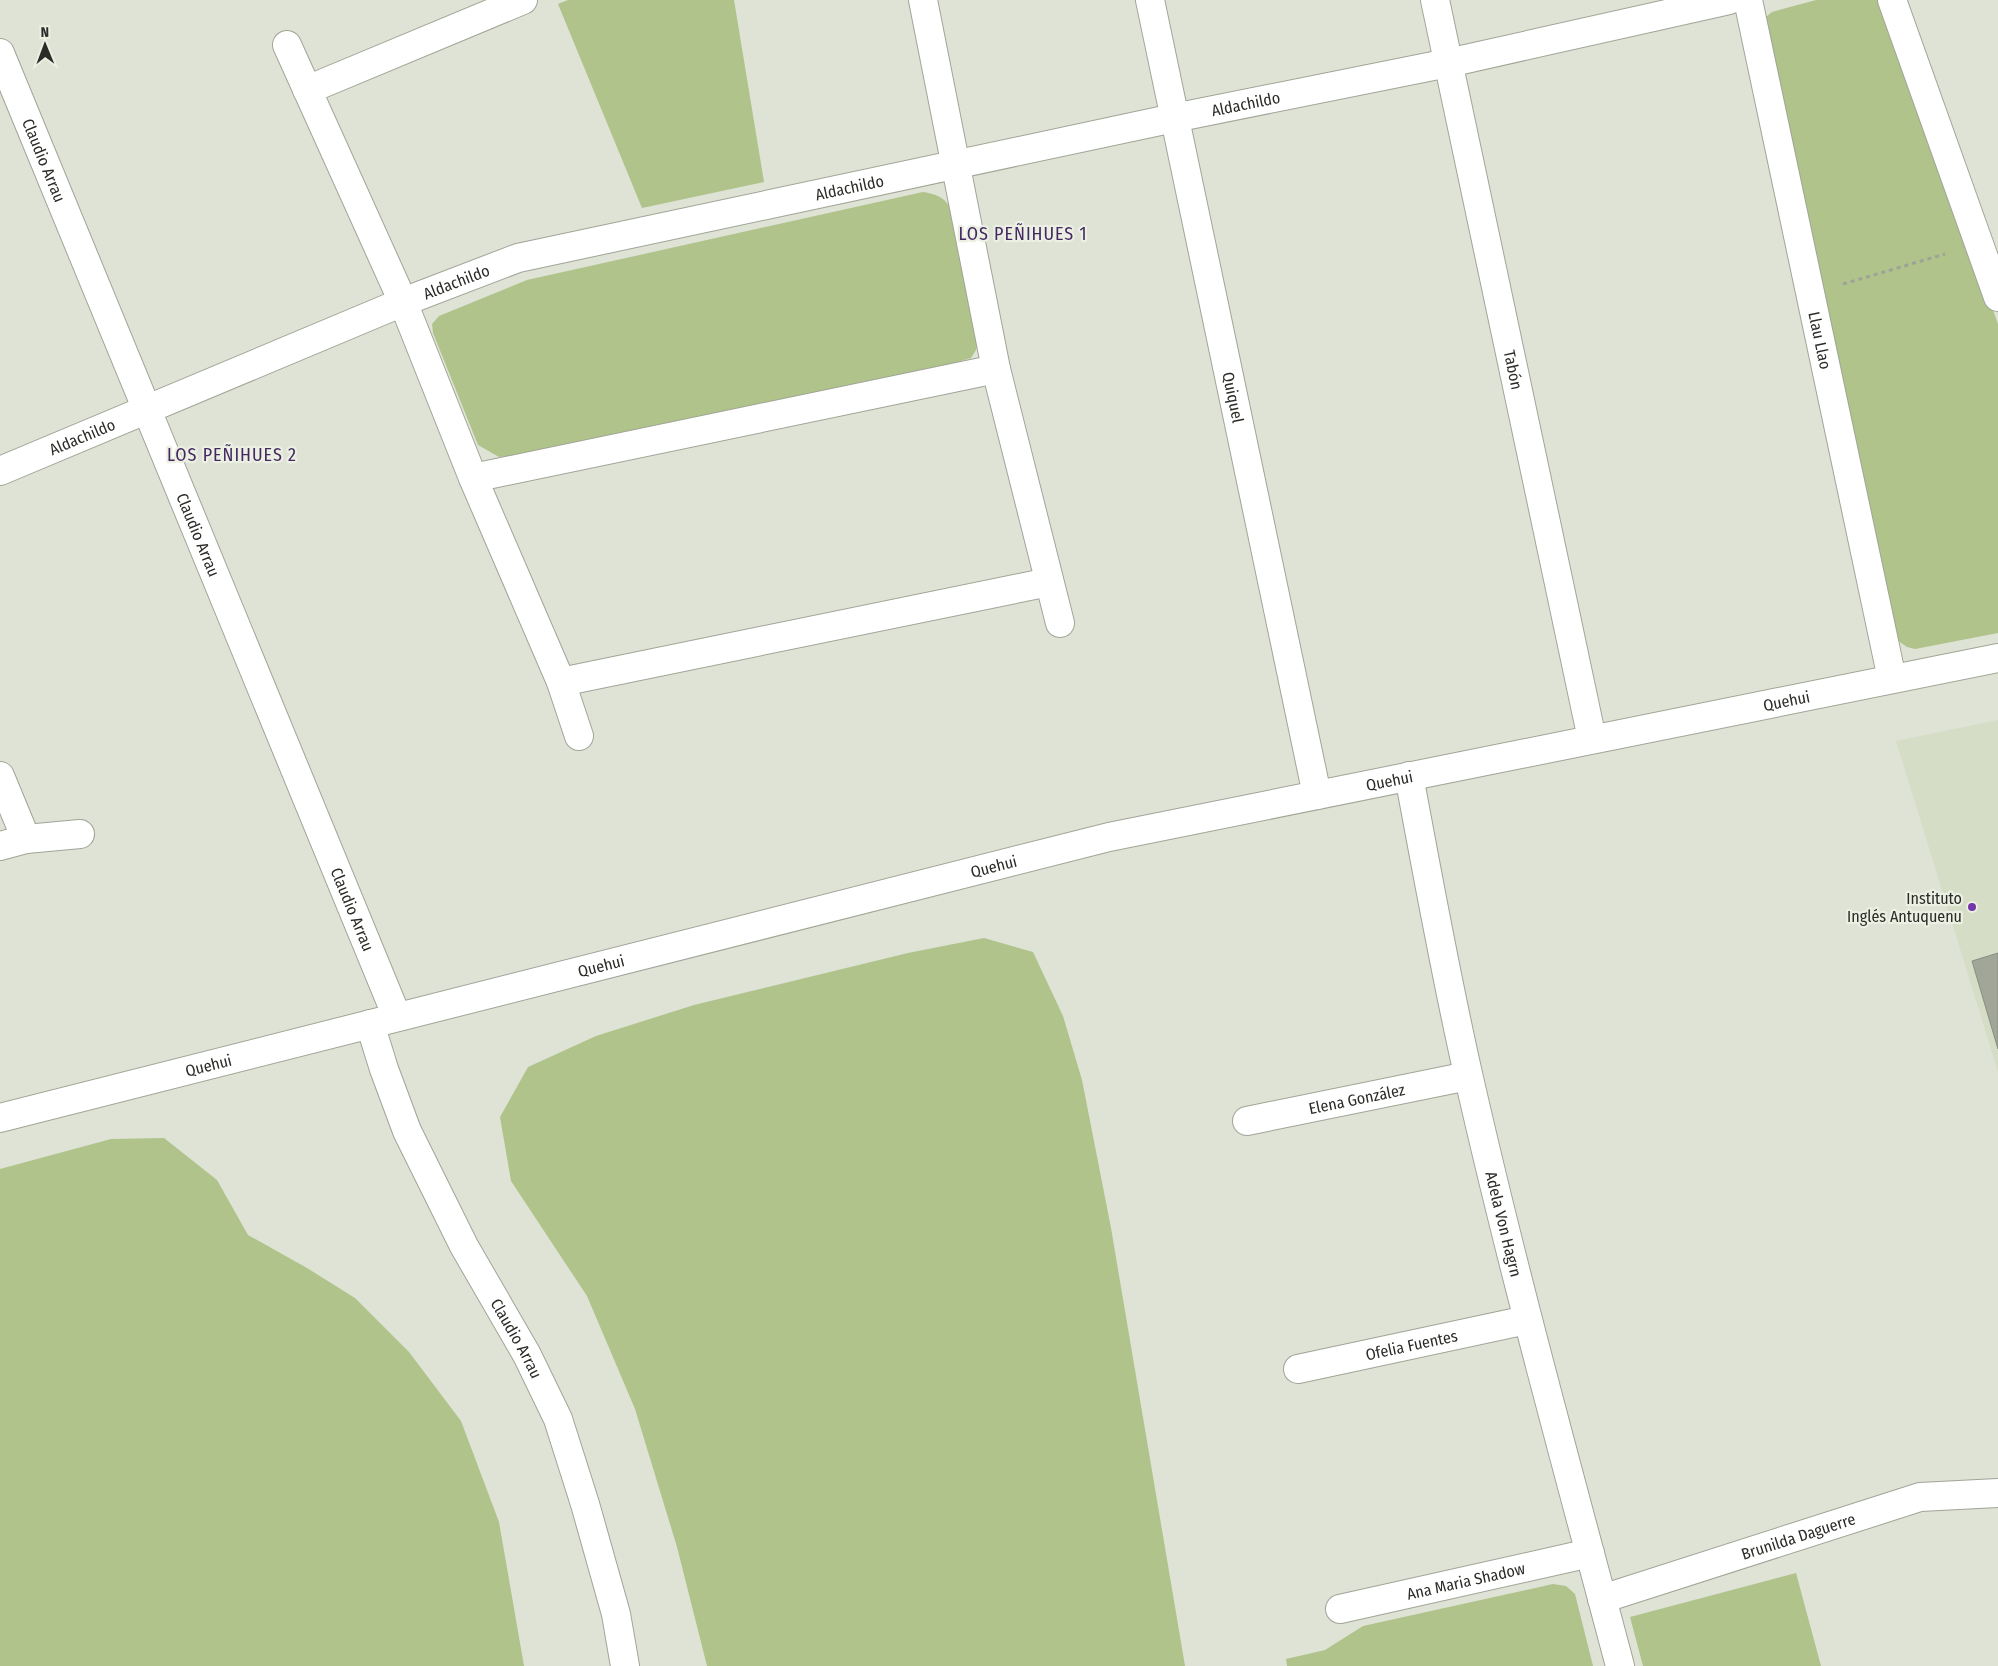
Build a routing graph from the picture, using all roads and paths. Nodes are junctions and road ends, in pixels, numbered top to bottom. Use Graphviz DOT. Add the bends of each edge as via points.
graph roads {
  1 [pos="523,0"];
  2 [pos="923,0"];
  3 [pos="1150,0"];
  4 [pos="1435,0"];
  5 [pos="1729,0"];
  6 [pos="1748,0"];
  7 [pos="1892,0"];
  8 [pos="287,45"];
  9 [pos="0,52"];
  10 [pos="1448,64"];
  11 [pos="307,90"];
  12 [pos="1174,118"];
  13 [pos="956,165"];
  14 [pos="1979,244"];
  15 [pos="1811,294"];
  16 [pos="1998,297"];
  17 [pos="403,302"];
  18 [pos="996,369"];
  19 [pos="147,410"];
  20 [pos="0,471"];
  21 [pos="473,478"];
  22 [pos="1049,582"];
  23 [pos="1060,623"];
  24 [pos="1998,658"];
  25 [pos="1892,679"];
  26 [pos="561,682"];
  27 [pos="579,736"];
  28 [pos="1592,739"];
  29 [pos="0,776"];
  30 [pos="1409,776"];
  31 [pos="1318,795"];
  32 [pos="80,834"];
  33 [pos="26,839"];
  34 [pos="0,846"];
  35 [pos="397,1017"];
  36 [pos="370,1024"];
  37 [pos="1468,1076"];
  38 [pos="0,1118"];
  39 [pos="1247,1122"];
  40 [pos="1527,1320"];
  41 [pos="1298,1369"];
  42 [pos="1998,1493"];
  43 [pos="1590,1554"];
  44 [pos="1602,1599"];
  45 [pos="1340,1609"];
  46 [pos="624,1666"];
  47 [pos="1620,1666"];
  1 -- 11 [label="street"];
  2 -- 13 [label="street"];
  3 -- 12 [label="street, Quiquel"];
  4 -- 10 [label="street, Tabón"];
  5 -- 10 [label="street, Aldachildo"];
  6 -- 15 [label="street, Llau Llao"];
  7 -- 14 [label="street"];
  8 -- 11 [label="street"];
  9 -- 19 [label="street, Claudio Arrau"];
  10 -- 12 [label="street, Aldachildo"];
  10 -- 28 [label="street, Tabón"];
  11 -- 17 [label="street"];
  12 -- 13 [label="street, Aldachildo"];
  12 -- 31 [label="street, Quiquel"];
  13 -- 17 [label="street, Aldachildo" via="518,258"];
  13 -- 18 [label="street"];
  14 -- 15 [label="path"];
  14 -- 16 [label="street"];
  15 -- 25 [label="street, Llau Llao"];
  17 -- 19 [label="street, Aldachildo"];
  17 -- 21 [label="street"];
  18 -- 21 [label="street"];
  18 -- 22 [label="street"];
  19 -- 20 [label="street, Aldachildo"];
  19 -- 35 [label="street, Claudio Arrau"];
  21 -- 26 [label="street"];
  22 -- 23 [label="street"];
  22 -- 26 [label="street"];
  24 -- 25 [label="street, Quehui"];
  25 -- 28 [label="street, Quehui"];
  26 -- 27 [label="street"];
  28 -- 30 [label="street, Quehui"];
  29 -- 33 [label="street"];
  30 -- 31 [label="street, Quehui"];
  30 -- 37 [label="street, Adela Von Hagrn"];
  31 -- 35 [label="street, Quehui" via="1109,837"];
  32 -- 33 [label="street"];
  33 -- 34 [label="street"];
  35 -- 36 [label="street, Quehui"];
  36 -- 38 [label="street, Quehui"];
  36 -- 46 [label="street, Claudio Arrau" via="407,1131 464,1246 527,1355 558,1419 616,1614"];
  37 -- 39 [label="street, Elena González"];
  37 -- 40 [label="street, Adela Von Hagrn"];
  40 -- 41 [label="street, Ofelia Fuentes"];
  40 -- 43 [label="street, Adela Von Hagrn"];
  42 -- 44 [label="street, Brunilda Daguerre" via="1920,1497"];
  43 -- 44 [label="street, Adela Von Hagrn"];
  43 -- 45 [label="street, Ana Maria Shadow"];
  44 -- 47 [label="street, Adela Von Hagrn"];
}
